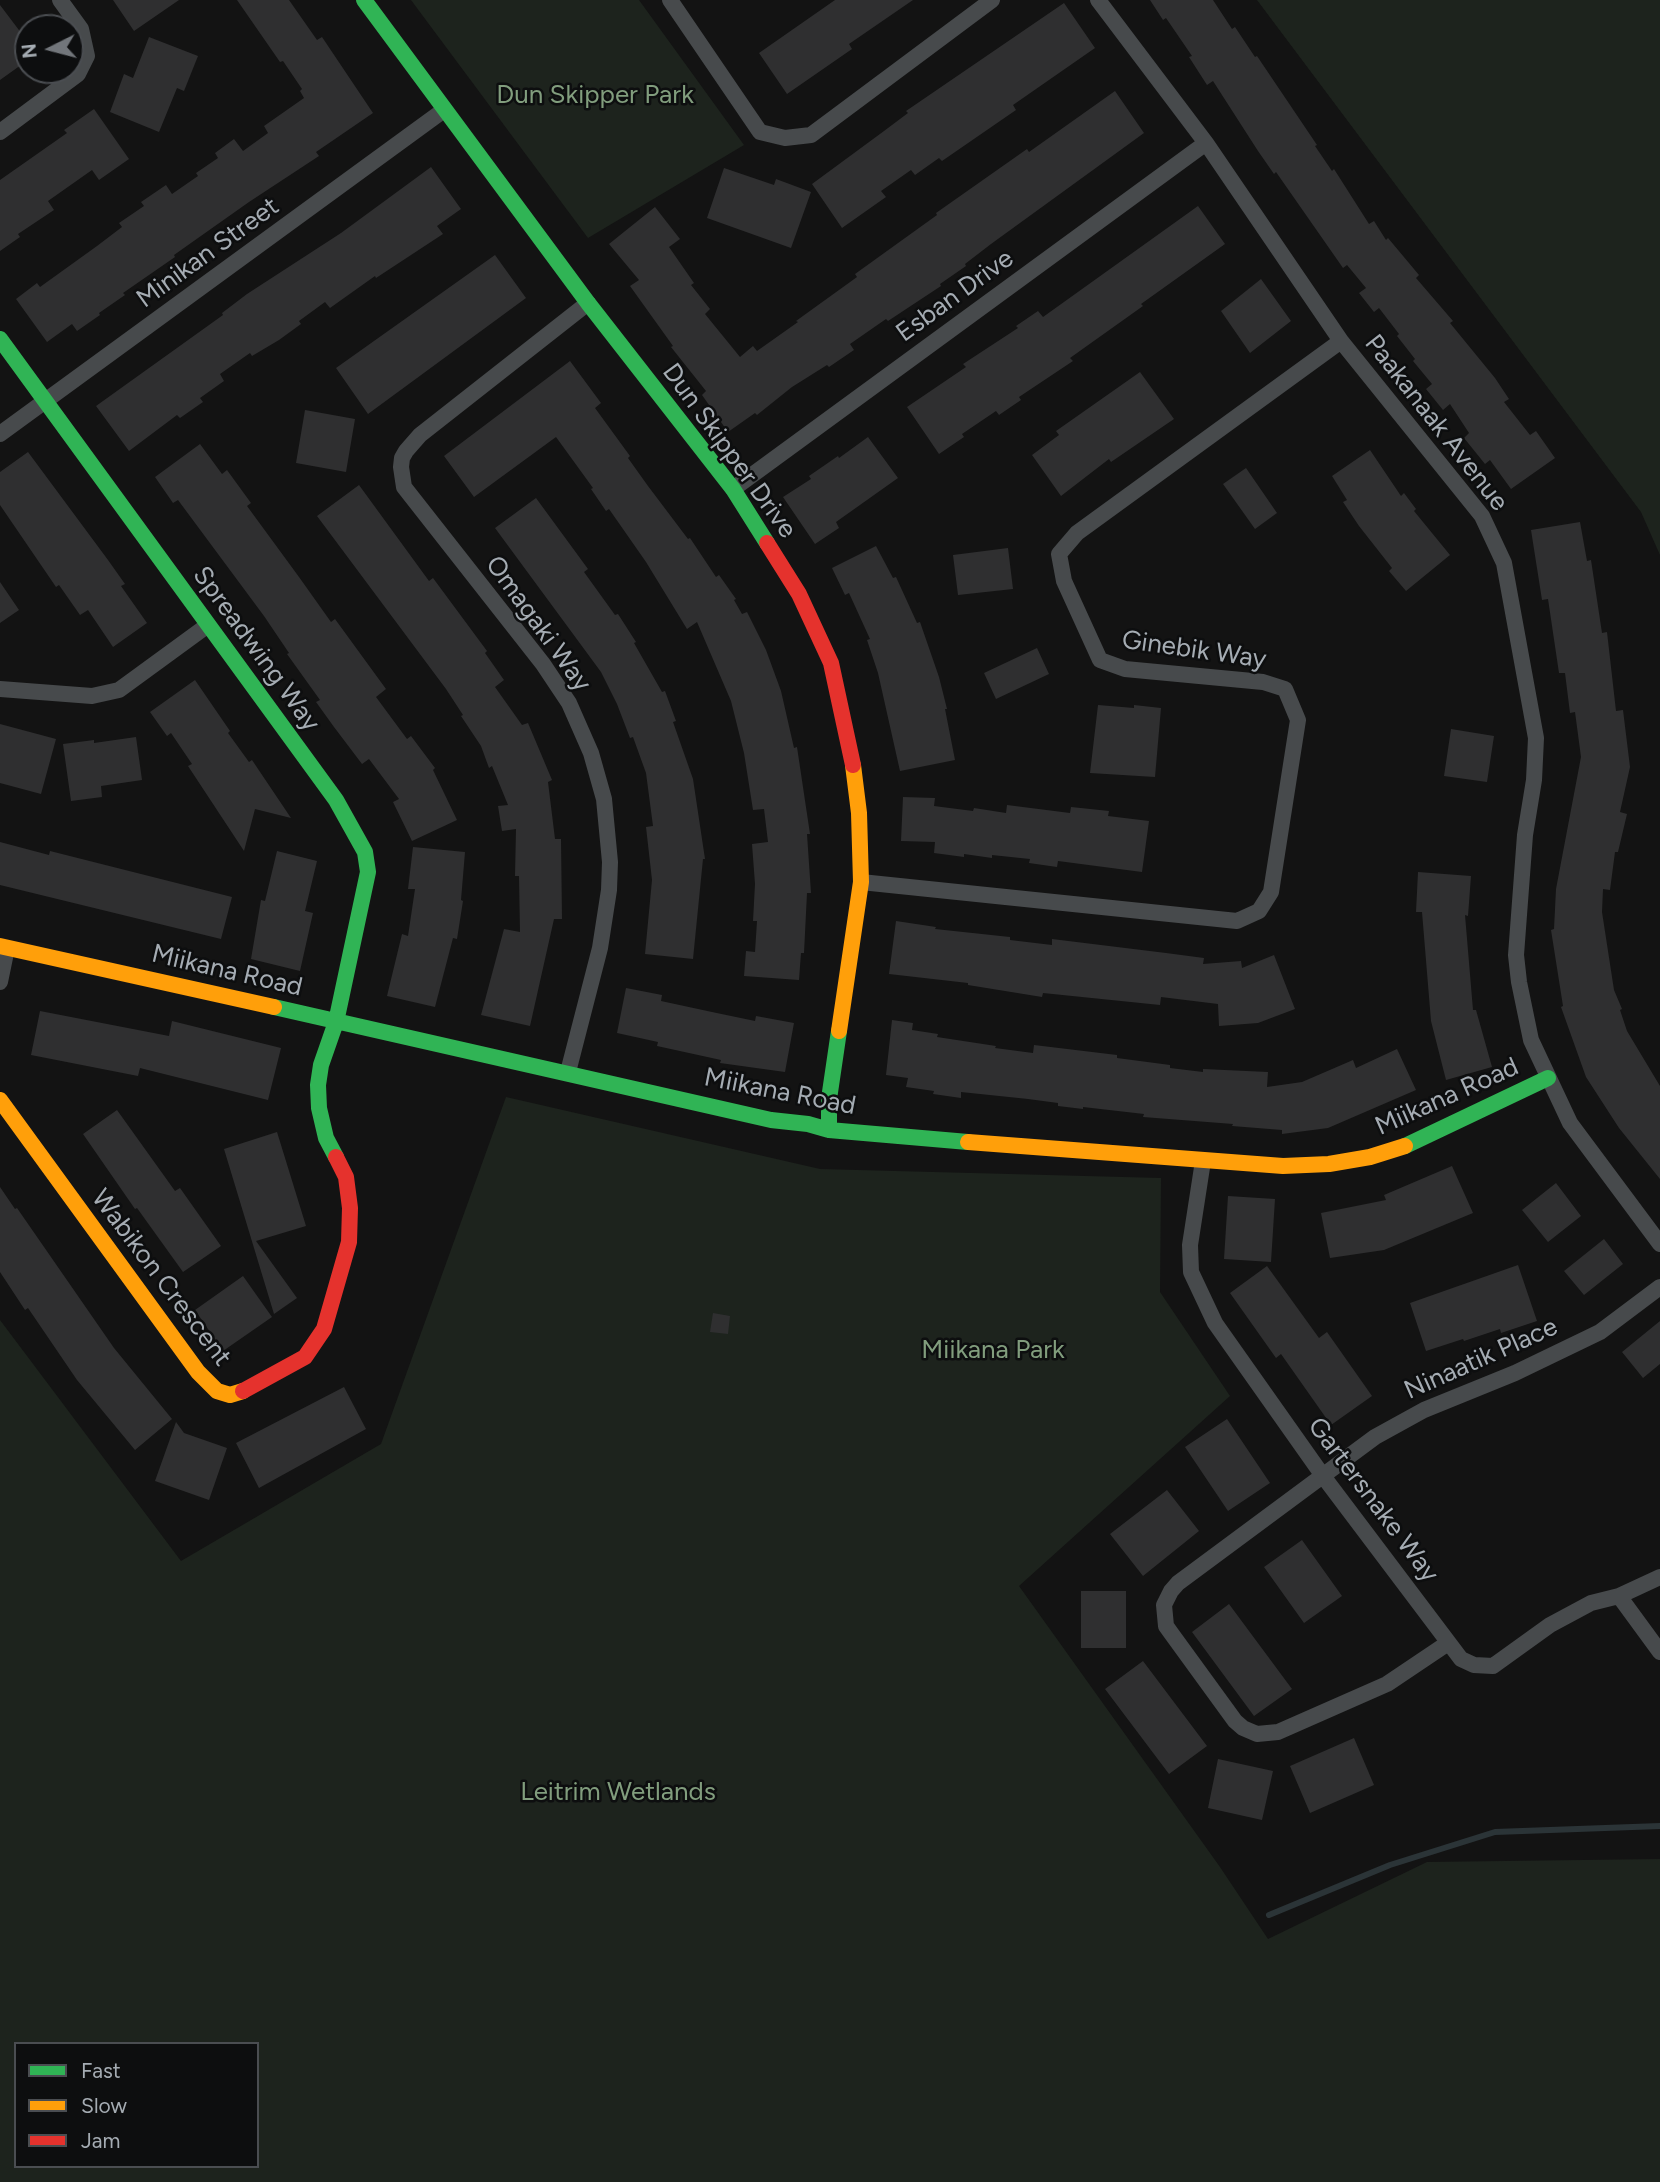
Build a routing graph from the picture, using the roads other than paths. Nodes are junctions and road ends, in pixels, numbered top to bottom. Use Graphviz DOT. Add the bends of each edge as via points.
graph roads {
  1 [pos="60,0"];
  2 [pos="364,0"];
  3 [pos="670,0"];
  4 [pos="992,0"];
  5 [pos="1098,0"];
  6 [pos="444,110"];
  7 [pos="0,132"];
  8 [pos="1206,143"];
  9 [pos="588,303"];
  10 [pos="0,339"];
  11 [pos="1342,341"];
  12 [pos="45,402"];
  13 [pos="0,434"];
  14 [pos="733,489"];
  15 [pos="208,625"];
  16 [pos="0,688"];
  17 [pos="862,882"];
  18 [pos="3,947"];
  19 [pos="0,982"];
  20 [pos="337,1022"];
  21 [pos="568,1072"];
  22 [pos="1548,1079"];
  23 [pos="0,1100"];
  24 [pos="829,1130"];
  25 [pos="1203,1161"];
  26 [pos="1660,1244"];
  27 [pos="1660,1287"];
  28 [pos="1323,1476"];
  29 [pos="1660,1577"];
  30 [pos="1619,1596"];
  31 [pos="1448,1643"];
  32 [pos="1660,1653"];
  1 -- 7 [label="street" via="81,29 88,56 78,74"];
  2 -- 6 [label="street, Dun Skipper Drive"];
  3 -- 4 [label="street" via="760,132 785,138 811,135"];
  5 -- 8 [label="street, Paakanaak Avenue"];
  6 -- 9 [label="street, Dun Skipper Drive"];
  6 -- 12 [label="street, Minikan Street"];
  8 -- 11 [label="street, Paakanaak Avenue"];
  8 -- 14 [label="street, Esban Drive"];
  9 -- 14 [label="street, Dun Skipper Drive"];
  9 -- 21 [label="street, Omagaki Way" via="420,435 406,451 401,467 404,487 569,703 591,753 604,799 609,890 600,948"];
  10 -- 12 [label="street, Spreadwing Way"];
  11 -- 17 [label="street, Ginebik Way" via="1077,533 1059,554 1064,581 1100,660 1125,669 1263,682 1285,690 1298,719 1271,892 1259,911 1237,921"];
  11 -- 22 [label="street, Paakanaak Avenue" via="1482,516 1504,563 1536,738 1516,955 1531,1040"];
  12 -- 13 [label="street, Minikan Street"];
  12 -- 15 [label="street, Spreadwing Way"];
  14 -- 17 [label="street, Dun Skipper Drive" via="799,594 831,663 852,752"];
  15 -- 16 [label="street" via="119,690 92,696"];
  15 -- 20 [label="street, Spreadwing Way" via="336,800 365,852 368,872"];
  17 -- 24 [label="street, Dun Skipper Drive" via="829,1099"];
  18 -- 19 [label="street"];
  18 -- 20 [label="street, Miikana Road"];
  20 -- 21 [label="street, Miikana Road"];
  20 -- 23 [label="street, Wabikon Crescent" via="321,1065 319,1108 326,1138 346,1177 351,1208 349,1242 324,1329 305,1357 230,1395 217,1391 198,1372"];
  21 -- 24 [label="street, Miikana Road"];
  22 -- 25 [label="street, Miikana Road" via="1434,1133 1370,1157 1283,1166"];
  22 -- 26 [label="street, Paakanaak Avenue" via="1570,1123"];
  24 -- 25 [label="street, Miikana Road"];
  25 -- 28 [label="street, Gartersnake Way" via="1190,1245 1191,1272 1215,1324"];
  27 -- 28 [label="street, Ninaatik Place" via="1600,1332 1423,1410 1375,1437"];
  28 -- 31 [label="street, Gartersnake Way"];
  28 -- 31 [label="street, Ninaatik Place" via="1178,1583 1164,1605 1166,1626 1235,1721 1257,1734 1278,1732 1387,1684"];
  29 -- 30 [label="street, Gartersnake Way"];
  30 -- 31 [label="street, Gartersnake Way" via="1571,1614 1493,1666 1461,1659"];
  30 -- 32 [label="street"];
}
